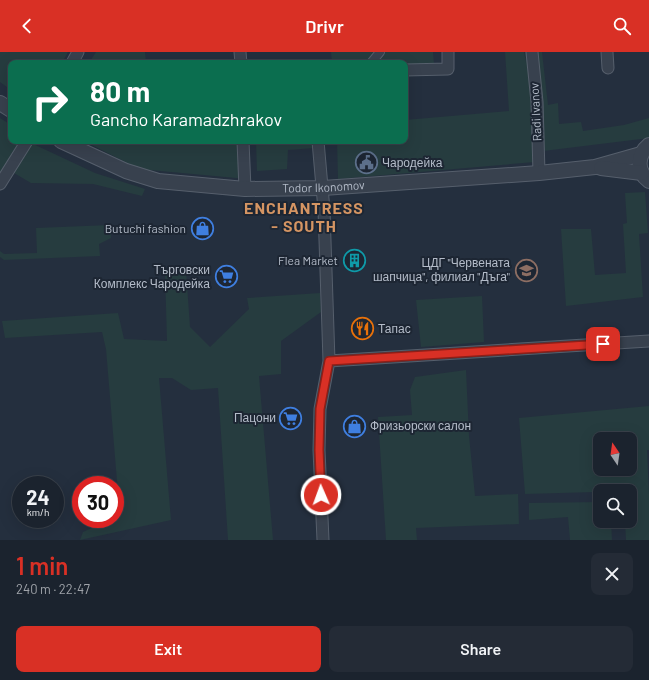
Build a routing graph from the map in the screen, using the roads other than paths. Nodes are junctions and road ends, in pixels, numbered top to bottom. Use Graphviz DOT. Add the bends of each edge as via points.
graph roads {
  1 [pos="380,52"];
  2 [pos="448,52"];
  3 [pos="532,52"];
  4 [pos="606,52"];
  5 [pos="373,60"];
  6 [pos="608,68"];
  7 [pos="408,70"];
  8 [pos="25,144"];
  9 [pos="68,144"];
  10 [pos="244,144"];
  11 [pos="318,144"];
  12 [pos="645,150"];
  13 [pos="595,168"];
  14 [pos="540,173"];
  15 [pos="645,177"];
  16 [pos="0,184"];
  17 [pos="323,188"];
  18 [pos="245,189"];
  19 [pos="649,341"];
  20 [pos="329,361"];
  21 [pos="323,540"];
  1 -- 5 [label="street"];
  2 -- 7 [label="street" via="448,69"];
  3 -- 14 [label="street, Radi Ivanov"];
  4 -- 6 [label="street"];
  8 -- 16 [label="street"];
  9 -- 18 [label="street, Todor Ikonomov" via="126,171 158,181"];
  10 -- 18 [label="street"];
  11 -- 17 [label="street"];
  12 -- 13 [label="street"];
  12 -- 15 [label="street" via="639,166"];
  13 -- 14 [label="street, Todor Ikonomov"];
  13 -- 15 [label="street"];
  14 -- 17 [label="street, Todor Ikonomov"];
  17 -- 18 [label="street, Todor Ikonomov"];
  17 -- 20 [label="street"];
  19 -- 20 [label="street"];
  20 -- 21 [label="street" via="320,409"];
}
